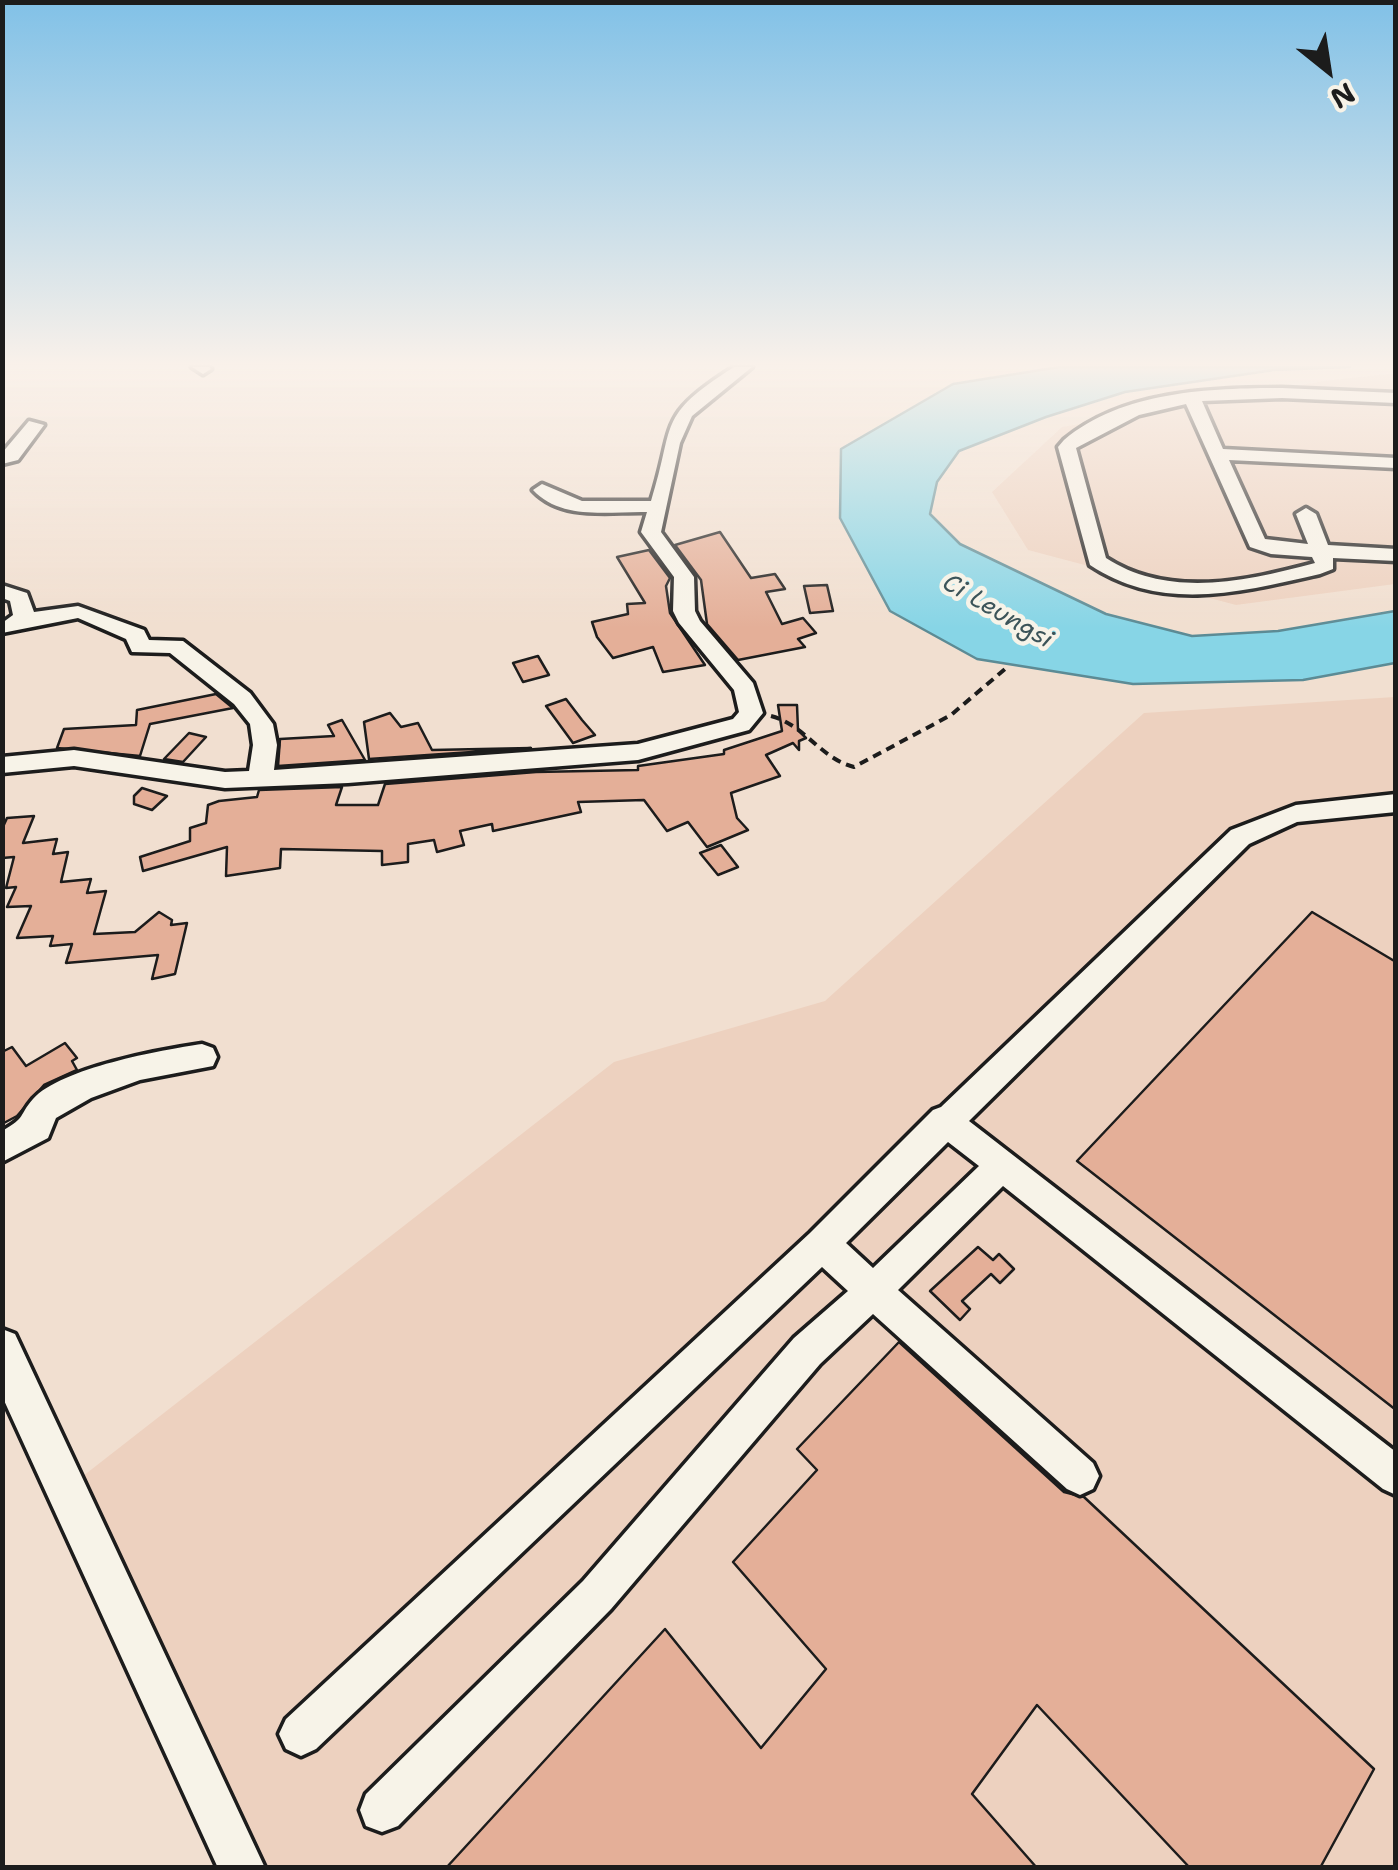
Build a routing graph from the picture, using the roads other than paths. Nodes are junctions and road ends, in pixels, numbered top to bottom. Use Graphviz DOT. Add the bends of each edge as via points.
graph roads {
  1 [pos="670,454"];
  2 [pos="1071,454"];
  3 [pos="1217,454"];
  4 [pos="1222,454"];
  5 [pos="1396,463"];
  6 [pos="542,490"];
  7 [pos="655,507"];
  8 [pos="1306,514"];
  9 [pos="1320,551"];
  10 [pos="1396,555"];
  11 [pos="2,591"];
  12 [pos="10,627"];
  13 [pos="2,765"];
  14 [pos="260,780"];
  15 [pos="1396,803"];
  16 [pos="202,1057"];
  17 [pos="944,1120"];
  18 [pos="2,1148"];
  19 [pos="1004,1163"];
  20 [pos="822,1244"];
  21 [pos="873,1291"];
  22 [pos="2,1346"];
  23 [pos="1080,1476"];
  24 [pos="1396,1476"];
  25 [pos="301,1734"];
  26 [pos="382,1810"];
  27 [pos="242,1868"];
  1 -- 7 [label="street"];
  2 -- 9 [label="street" via="1097,560 1120,576 1196,589 1320,568 1326,564"];
  3 -- 9 [label="street" via="1257,543"];
  4 -- 5 [label="street"];
  6 -- 7 [label="street" via="582,507"];
  7 -- 14 [label="street" via="651,532 684,577 684,611 745,688 751,713 734,728 638,752 556,762"];
  8 -- 9 [label="street"];
  9 -- 10 [label="street"];
  11 -- 12 [label="street" via="22,601 24,617"];
  12 -- 14 [label="street" via="65,609 87,611 136,636 140,646 175,646 203,672 238,690 257,719 265,740"];
  13 -- 14 [label="street" via="110,760 207,778"];
  15 -- 17 [label="street" via="1305,809 1268,820 1240,838"];
  16 -- 18 [label="street" via="138,1067 70,1094 44,1108 36,1128"];
  17 -- 19 [label="street"];
  17 -- 20 [label="street"];
  19 -- 21 [label="street"];
  19 -- 24 [label="street"];
  20 -- 21 [label="street"];
  20 -- 25 [label="street"];
  21 -- 23 [label="street"];
  21 -- 26 [label="street" via="807,1352 596,1595"];
  22 -- 27 [label="street"];
}
